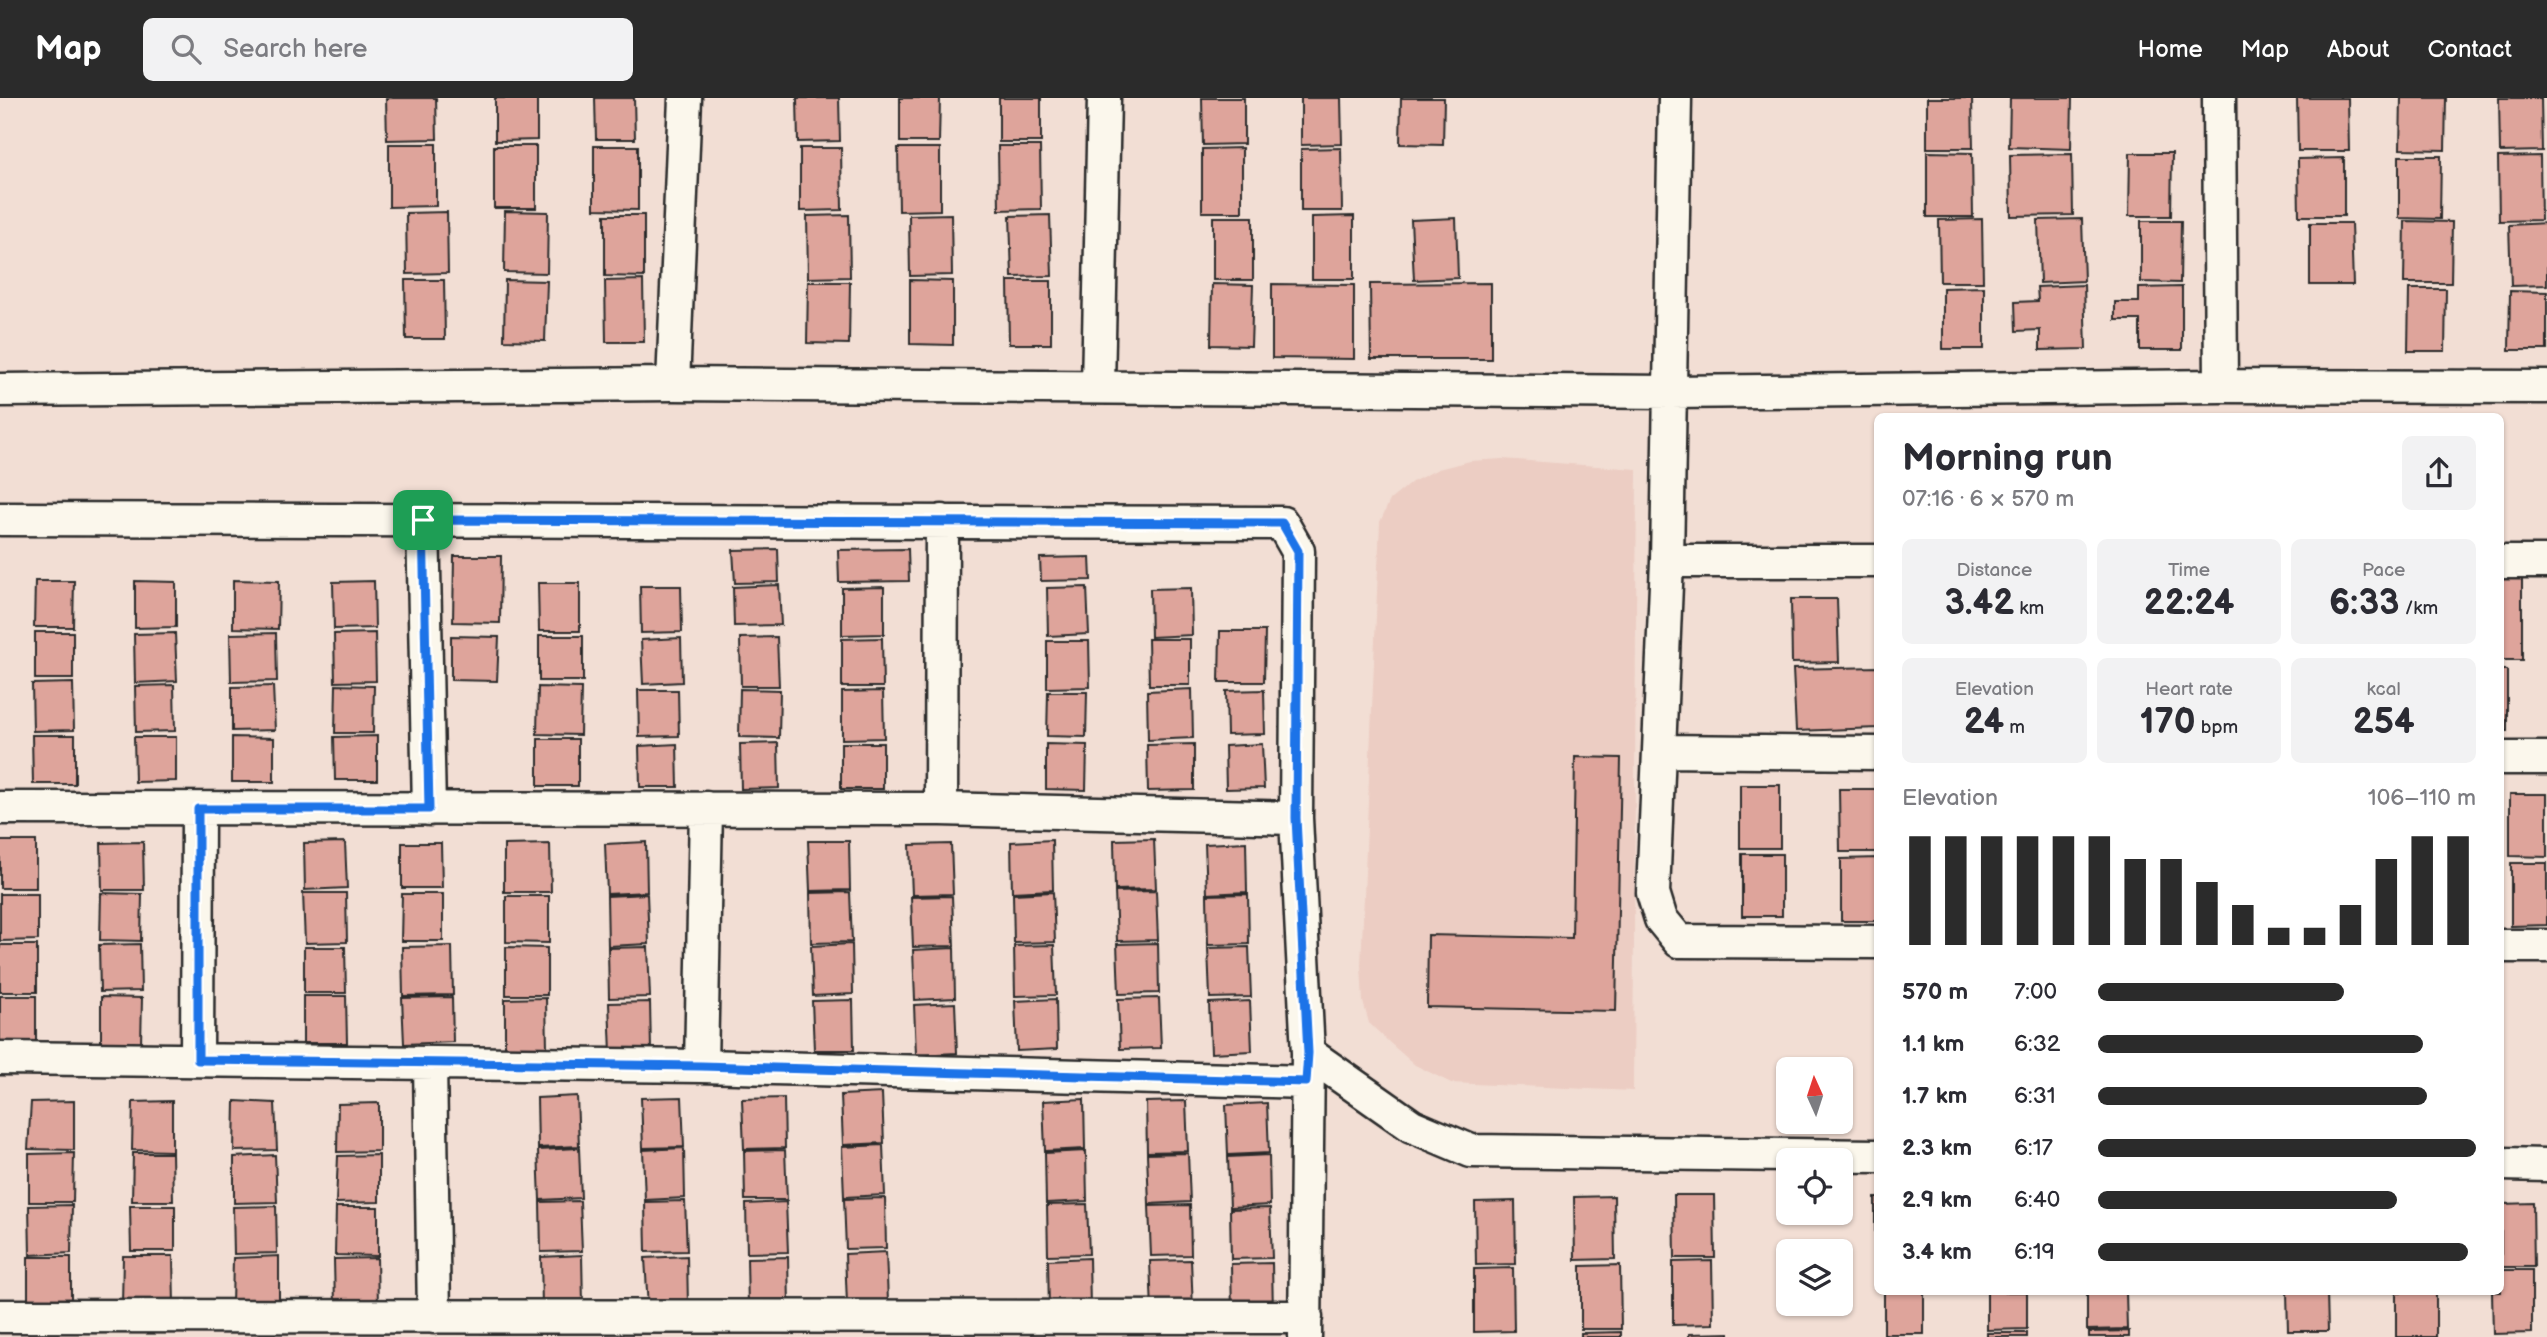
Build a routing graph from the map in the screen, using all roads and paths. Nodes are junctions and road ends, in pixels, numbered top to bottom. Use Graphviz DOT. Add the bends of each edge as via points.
graph roads {
  1 [pos="685,98"];
  2 [pos="1104,98"];
  3 [pos="1675,98"];
  4 [pos="2220,98"];
  5 [pos="673,384"];
  6 [pos="2221,386"];
  7 [pos="1098,387"];
  8 [pos="2547,387"];
  9 [pos="0,390"];
  10 [pos="1671,392"];
  11 [pos="0,519"];
  12 [pos="423,520"];
  13 [pos="942,521"];
  14 [pos="1667,561"];
  15 [pos="1874,561"];
  16 [pos="2504,562"];
  17 [pos="2547,562"];
  18 [pos="1659,751"];
  19 [pos="1874,753"];
  20 [pos="2504,758"];
  21 [pos="2547,758"];
  22 [pos="0,808"];
  23 [pos="706,808"];
  24 [pos="198,809"];
  25 [pos="429,809"];
  26 [pos="941,809"];
  27 [pos="1296,818"];
  28 [pos="1874,942"];
  29 [pos="2504,946"];
  30 [pos="2547,946"];
  31 [pos="0,1058"];
  32 [pos="198,1060"];
  33 [pos="430,1063"];
  34 [pos="701,1066"];
  35 [pos="1307,1068"];
  36 [pos="1874,1156"];
  37 [pos="2504,1164"];
  38 [pos="2547,1165"];
  39 [pos="0,1316"];
  40 [pos="434,1317"];
  41 [pos="193,1327"];
  42 [pos="686,1327"];
  43 [pos="1305,1327"];
  1 -- 5 [label="street"];
  2 -- 7 [label="street"];
  3 -- 10 [label="street"];
  4 -- 6 [label="street"];
  5 -- 7 [label="street"];
  5 -- 9 [label="street"];
  6 -- 8 [label="street"];
  6 -- 10 [label="street"];
  7 -- 10 [label="street"];
  10 -- 14 [label="street"];
  11 -- 12 [label="street"];
  12 -- 13 [label="street"];
  12 -- 25 [label="street"];
  13 -- 26 [label="street"];
  13 -- 27 [label="street" via="1282,523 1298,551"];
  14 -- 15 [label="street"];
  14 -- 18 [label="street"];
  16 -- 17 [label="street"];
  18 -- 19 [label="street"];
  18 -- 28 [label="street" via="1653,893 1661,919 1679,941"];
  20 -- 21 [label="street"];
  22 -- 24 [label="street"];
  23 -- 25 [label="street"];
  23 -- 26 [label="street"];
  23 -- 34 [label="street"];
  24 -- 25 [label="street"];
  24 -- 32 [label="street"];
  26 -- 27 [label="street"];
  27 -- 35 [label="street"];
  29 -- 30 [label="street"];
  31 -- 32 [label="street"];
  32 -- 33 [label="street"];
  33 -- 34 [label="street"];
  33 -- 40 [label="street"];
  34 -- 35 [label="street"];
  35 -- 36 [label="street" via="1412,1126 1471,1151"];
  35 -- 43 [label="street"];
  37 -- 38 [label="street"];
  39 -- 41 [label="street"];
  40 -- 41 [label="street"];
  40 -- 42 [label="street"];
  42 -- 43 [label="street"];
}
